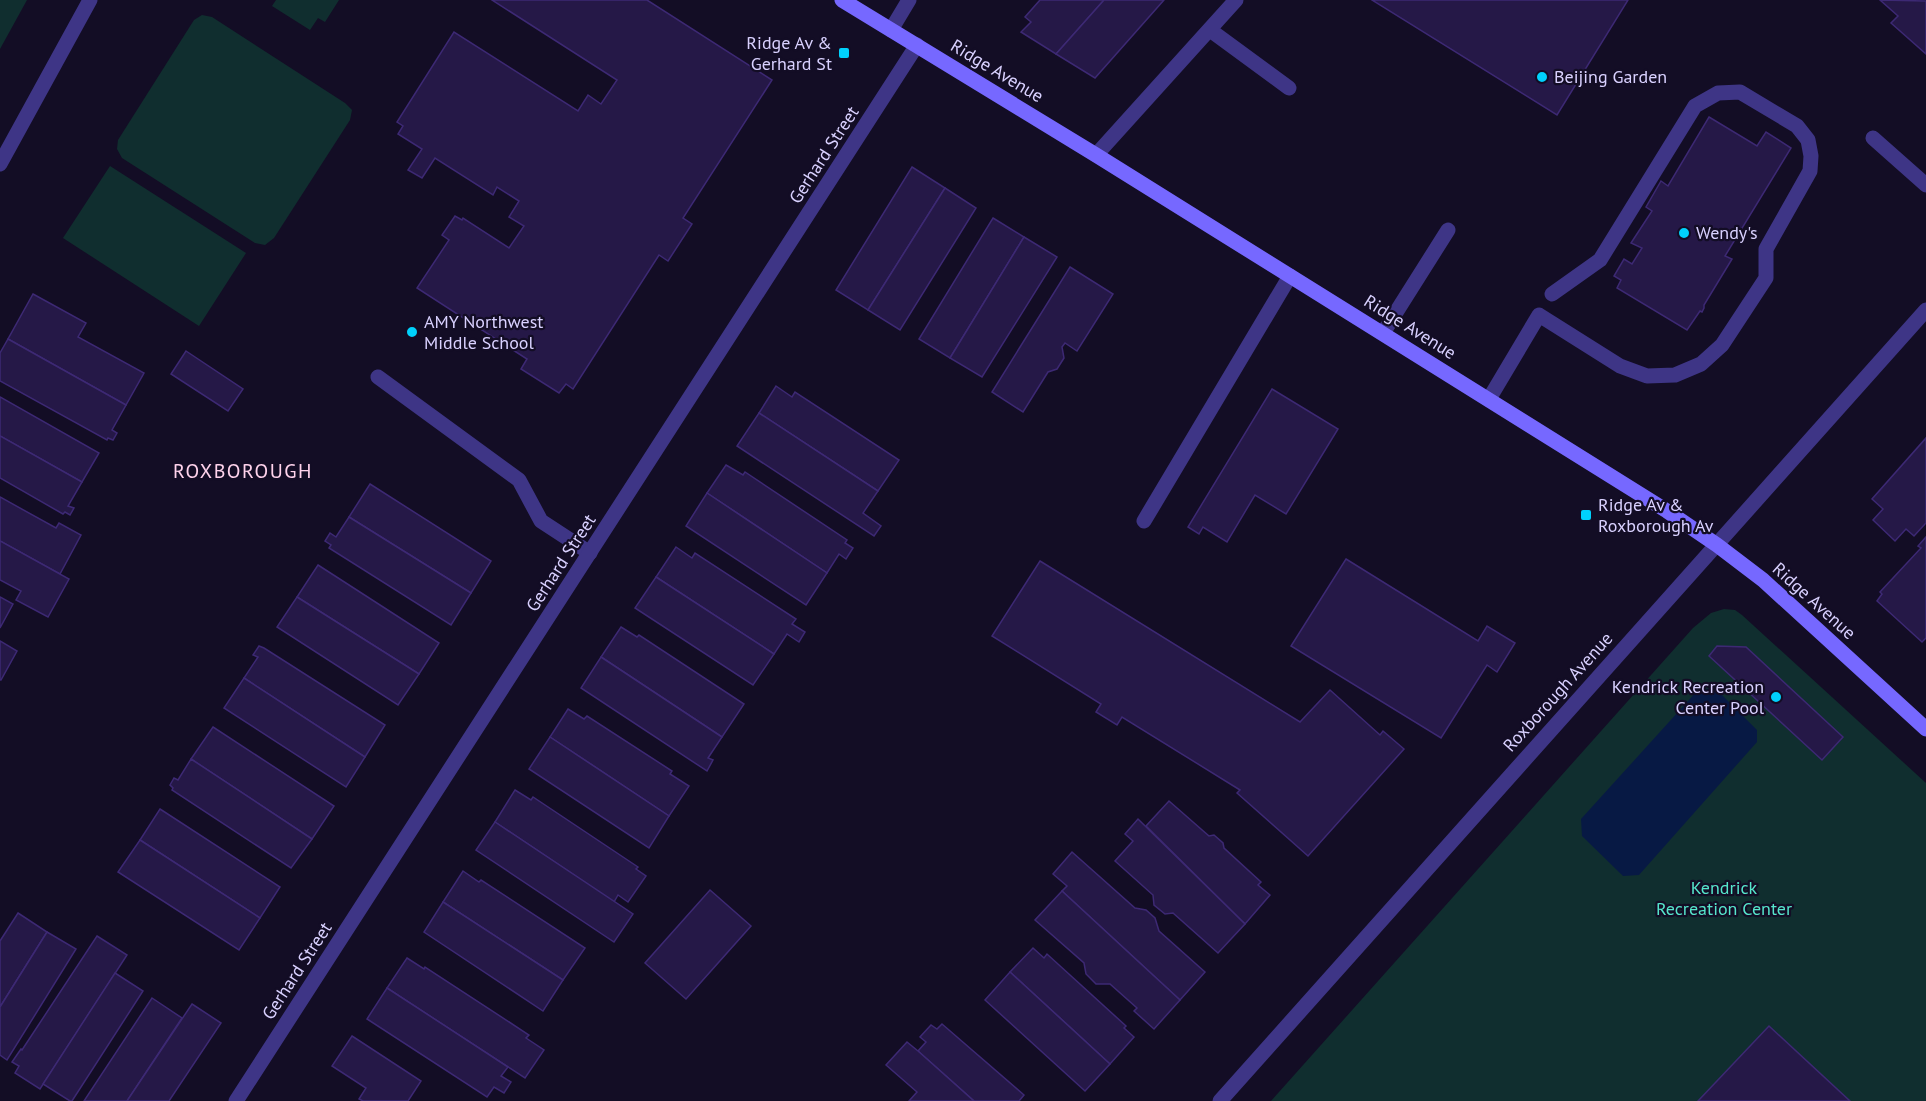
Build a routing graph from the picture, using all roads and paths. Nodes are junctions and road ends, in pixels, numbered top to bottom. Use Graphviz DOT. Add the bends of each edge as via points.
graph roads {
  1 [pos="90,0"];
  2 [pos="842,0"];
  3 [pos="909,0"];
  4 [pos="1236,0"];
  5 [pos="891,30"];
  6 [pos="1210,30"];
  7 [pos="916,45"];
  8 [pos="1289,88"];
  9 [pos="1873,138"];
  10 [pos="1096,155"];
  11 [pos="0,164"];
  12 [pos="1926,185"];
  13 [pos="1448,230"];
  14 [pos="1290,276"];
  15 [pos="1552,294"];
  16 [pos="1926,309"];
  17 [pos="1383,333"];
  18 [pos="378,377"];
  19 [pos="1489,399"];
  20 [pos="1144,521"];
  21 [pos="1717,545"];
  22 [pos="590,553"];
  23 [pos="1926,729"];
  24 [pos="236,1101"];
  25 [pos="1220,1101"];
  1 -- 11 [label="street"];
  2 -- 5 [label="main road, Ridge Avenue"];
  3 -- 5 [label="street"];
  4 -- 6 [label="street"];
  5 -- 7 [label="main road, Ridge Avenue"];
  6 -- 8 [label="street"];
  6 -- 10 [label="street"];
  7 -- 10 [label="main road, Ridge Avenue"];
  7 -- 22 [label="street, Gerhard Street"];
  9 -- 12 [label="street"];
  10 -- 14 [label="main road, Ridge Avenue"];
  13 -- 17 [label="street"];
  14 -- 17 [label="main road, Ridge Avenue"];
  14 -- 20 [label="street"];
  15 -- 19 [label="street" via="1600,260 1695,106 1706,98 1740,92 1797,126 1808,140 1810,171 1766,249 1766,278 1722,345 1701,364 1675,375 1647,376 1620,366 1539,315"];
  16 -- 21 [label="street, Roxborough Avenue"];
  17 -- 19 [label="main road, Ridge Avenue"];
  18 -- 22 [label="street" via="519,480 541,521"];
  19 -- 21 [label="main road, Ridge Avenue"];
  21 -- 23 [label="main road, Ridge Avenue" via="1763,580"];
  21 -- 25 [label="street, Roxborough Avenue"];
  22 -- 24 [label="street, Gerhard Street"];
}
